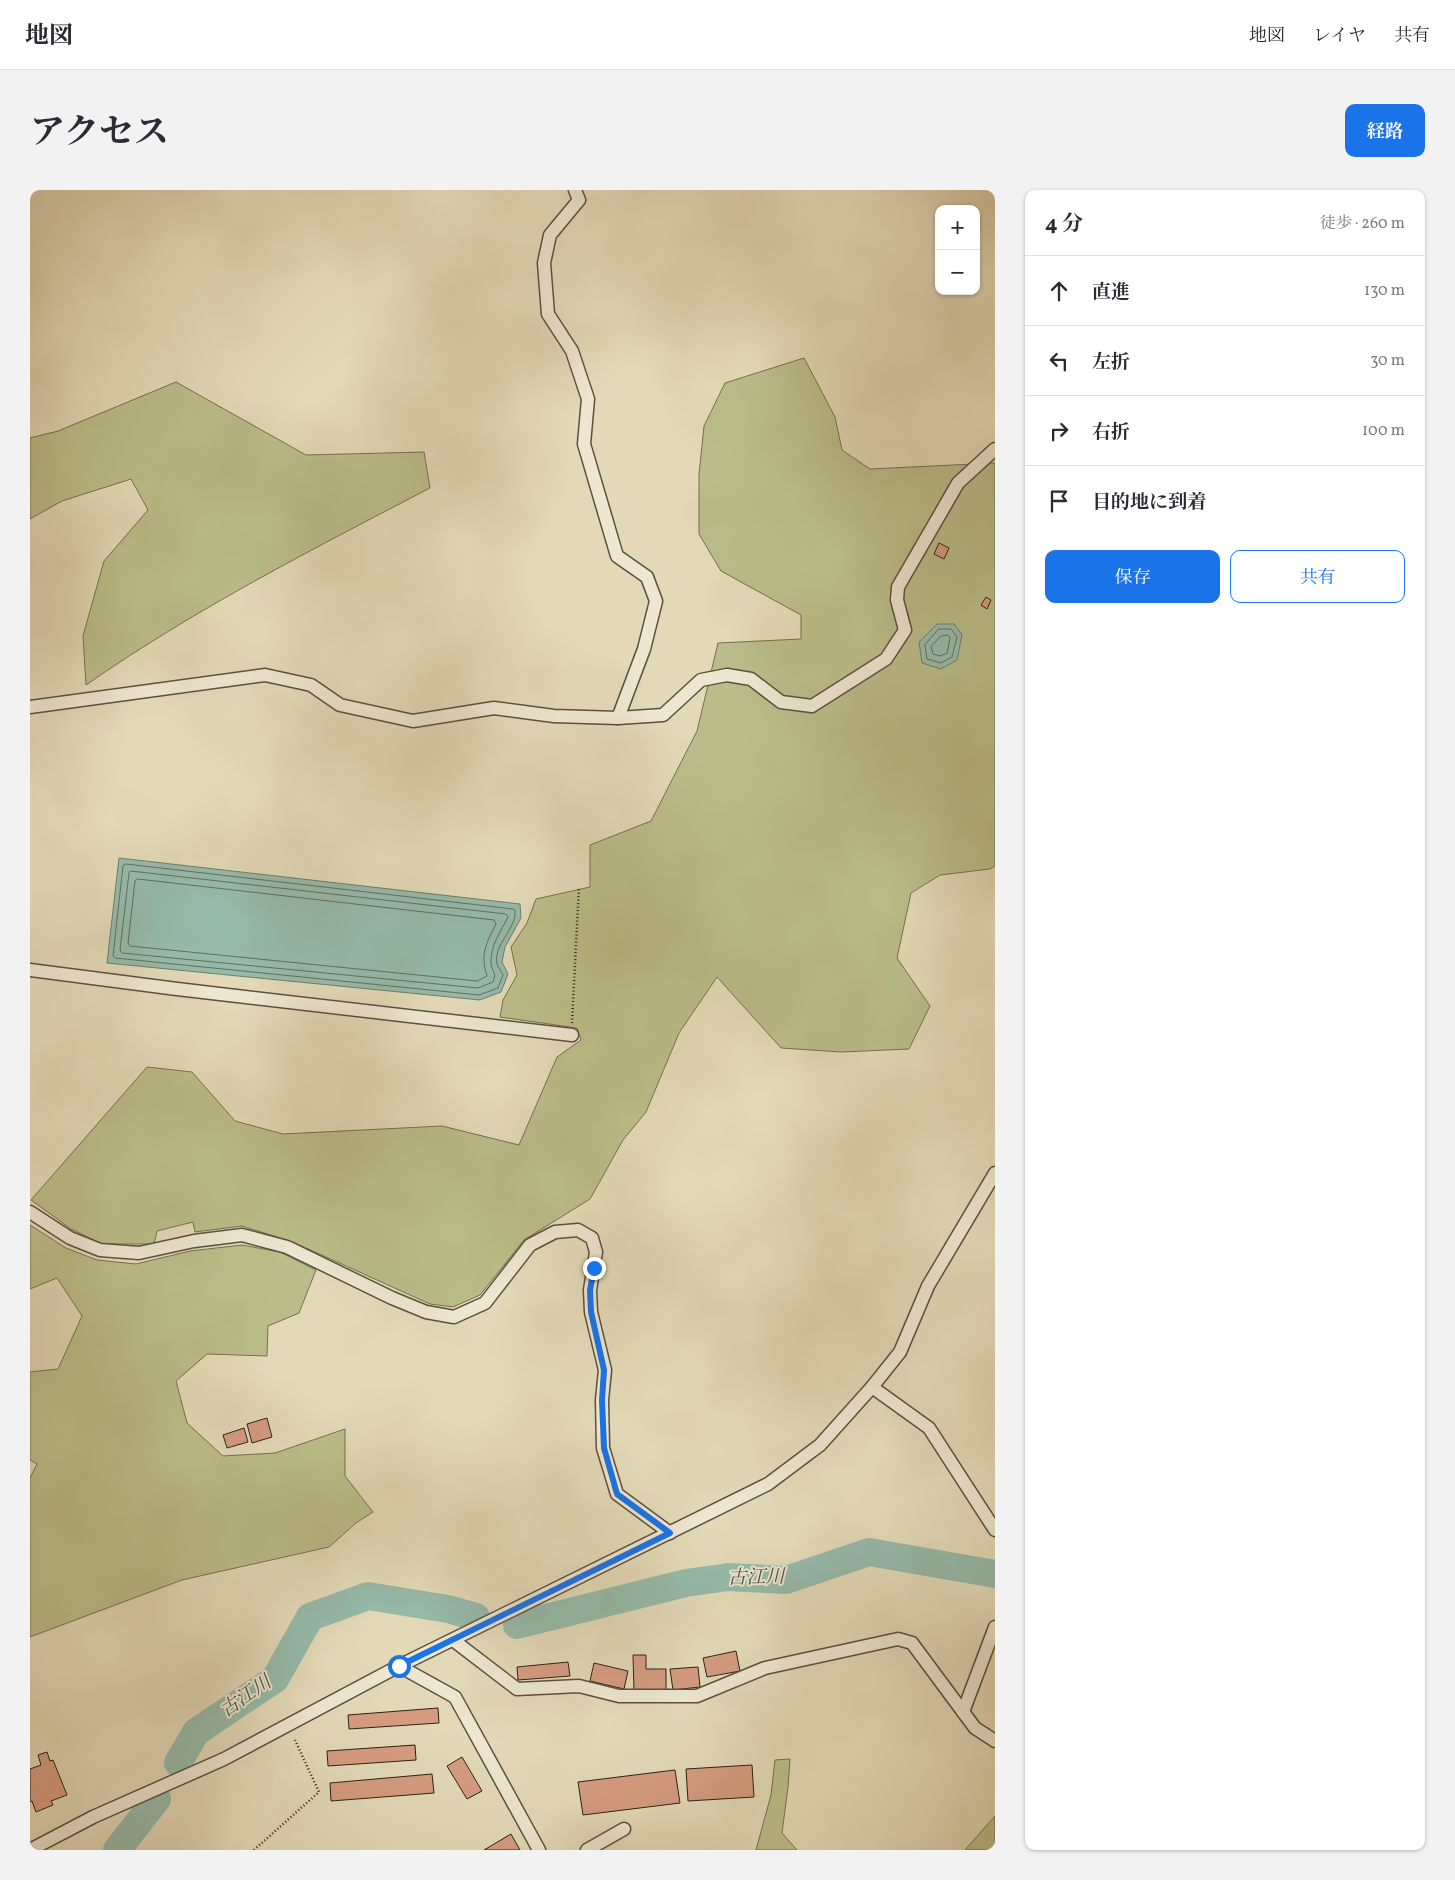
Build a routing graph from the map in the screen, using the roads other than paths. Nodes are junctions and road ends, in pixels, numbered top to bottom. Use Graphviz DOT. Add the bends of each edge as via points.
graph roads {
  1 [pos="576,190"];
  2 [pos="995,449"];
  3 [pos="30,707"];
  4 [pos="618,718"];
  5 [pos="30,970"];
  6 [pos="572,1035"];
  7 [pos="995,1173"];
  8 [pos="30,1212"];
  9 [pos="872,1387"];
  10 [pos="995,1530"];
  11 [pos="670,1533"];
  12 [pos="995,1627"];
  13 [pos="453,1640"];
  14 [pos="399,1666"];
  15 [pos="962,1712"];
  16 [pos="995,1741"];
  17 [pos="624,1829"];
  18 [pos="30,1850"];
  19 [pos="539,1850"];
  20 [pos="587,1850"];
  1 -- 4 [label="street" via="579,200 550,235 544,263 548,314 572,351 588,399 584,444 617,556 648,577 656,601 644,649"];
  2 -- 4 [label="street" via="958,483 898,586 897,600 905,630 886,659 812,706 781,702 751,679 727,676 701,680 662,715"];
  3 -- 4 [label="street" via="265,675 311,685 340,706 413,721 494,708 554,716"];
  5 -- 6 [label="street"];
  7 -- 9 [label="street" via="928,1286 900,1352"];
  8 -- 11 [label="street" via="70,1238 100,1250 139,1253 242,1235 287,1247 392,1298 426,1312 454,1318 485,1303 530,1245 555,1232 578,1230 592,1238 596,1252 590,1290 591,1312 604,1370 604,1448 617,1494"];
  9 -- 10 [label="street" via="929,1428"];
  9 -- 11 [label="street" via="820,1445 768,1484"];
  11 -- 13 [label="street"];
  12 -- 15 [label="street"];
  13 -- 14 [label="street"];
  13 -- 15 [label="street" via="517,1689 579,1686 619,1696 697,1696 765,1668 898,1639 912,1643"];
  14 -- 18 [label="street" via="224,1758 93,1817"];
  14 -- 19 [label="street" via="455,1697"];
  15 -- 16 [label="street" via="975,1728"];
  17 -- 20 [label="street"];
}
